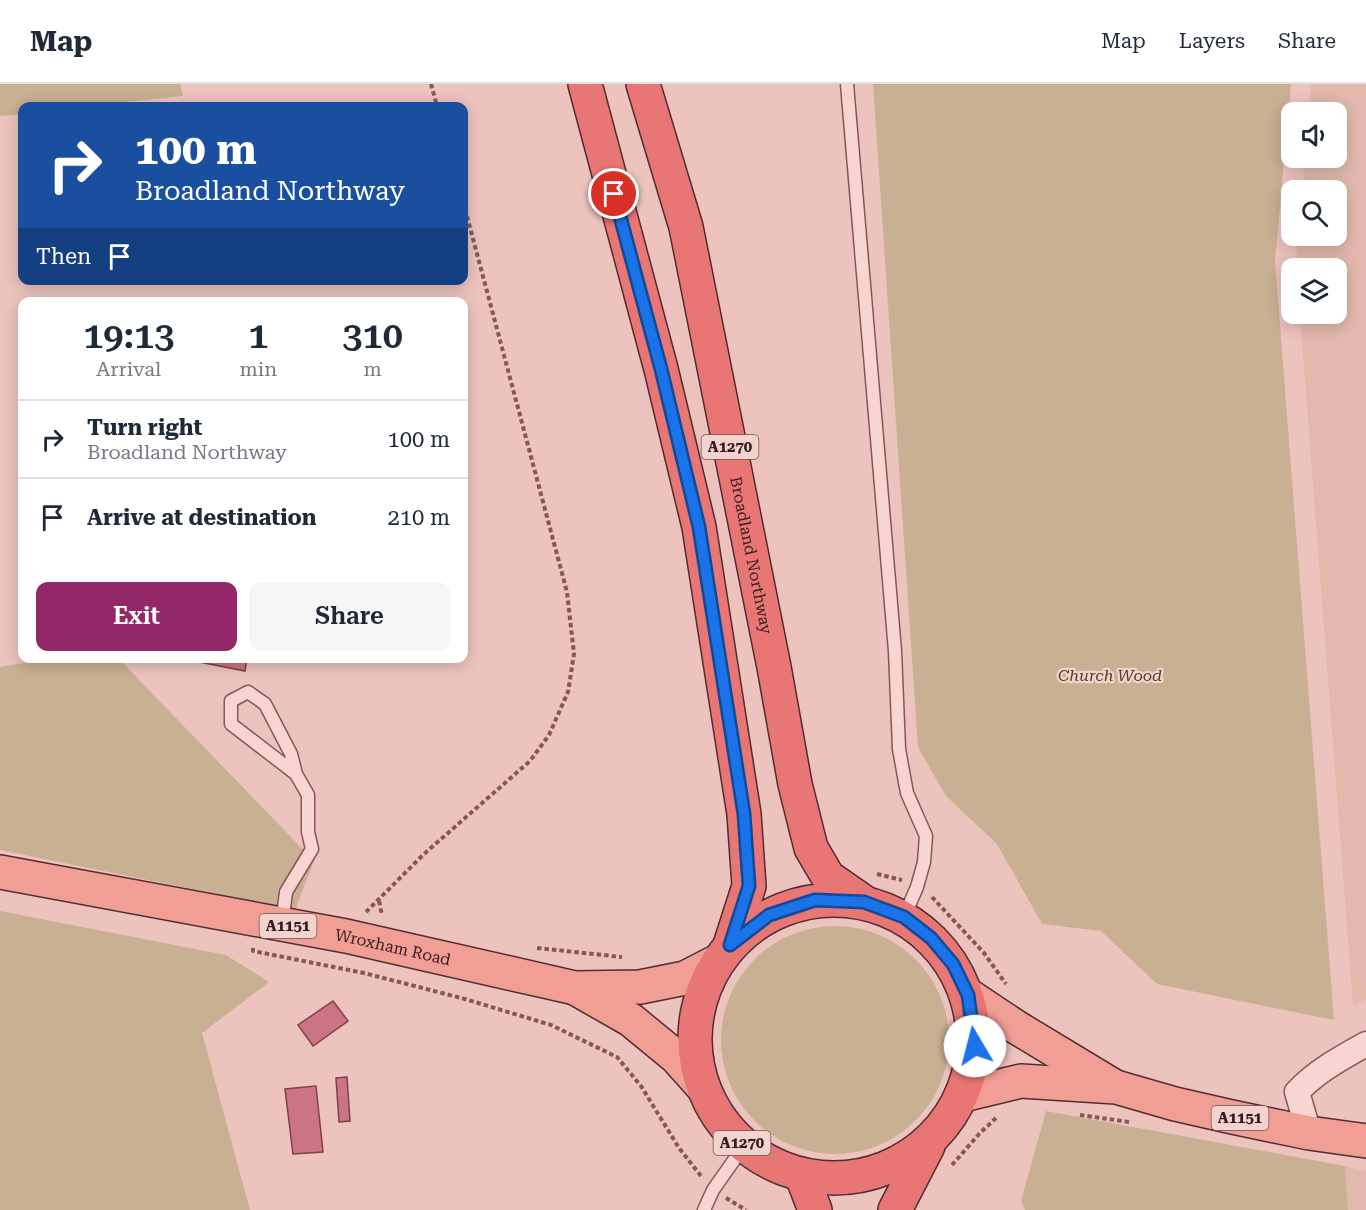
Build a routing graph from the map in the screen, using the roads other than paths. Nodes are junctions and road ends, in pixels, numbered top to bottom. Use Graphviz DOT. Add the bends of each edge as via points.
graph roads {
  1 [pos="585,84"];
  2 [pos="643,84"];
  3 [pos="847,84"];
  4 [pos="296,774"];
  5 [pos="0,872"];
  6 [pos="864,902"];
  7 [pos="904,917"];
  8 [pos="269,922"];
  9 [pos="724,953"];
  10 [pos="575,988"];
  11 [pos="968,995"];
  12 [pos="1366,1044"];
  13 [pos="702,1086"];
  14 [pos="1116,1087"];
  15 [pos="963,1095"];
  16 [pos="1309,1133"];
  17 [pos="1366,1141"];
  18 [pos="930,1142"];
  19 [pos="744,1146"];
  20 [pos="802,1176"];
  21 [pos="704,1210"];
  22 [pos="815,1210"];
  23 [pos="895,1210"];
  1 -- 9 [label="highway, A1270" via="699,527 744,814 749,886"];
  2 -- 6 [label="highway, Broadland Northway / A1270" via="686,227 795,784 811,848 828,876"];
  3 -- 7 [label="lane" via="895,651 898,749 907,793 926,836 924,862"];
  4 -- 4 [label="lane" via="291,754 265,704 248,692 231,700 231,724"];
  4 -- 8 [label="lane" via="308,795 312,849"];
  5 -- 8 [label="main road, Wroxham Road / A1151"];
  6 -- 7 [label="highway, A1270"];
  6 -- 9 [label="highway, A1270" via="815,900 769,915"];
  7 -- 11 [label="highway, A1270" via="931,938 953,964"];
  8 -- 10 [label="main road, Wroxham Road / A1151"];
  9 -- 10 [label="main road, Wroxham Road / A1151" via="685,978 640,987"];
  9 -- 13 [label="highway, A1270" via="700,1000 694,1044"];
  10 -- 13 [label="main road, Wroxham Road / A1151" via="631,1020 676,1057"];
  11 -- 14 [label="main road, A1151"];
  11 -- 15 [label="highway, A1270" via="975,1046"];
  12 -- 16 [label="street" via="1310,1079 1297,1092"];
  13 -- 19 [label="highway, A1270" via="719,1119"];
  14 -- 15 [label="main road, A1151" via="1021,1081"];
  14 -- 16 [label="main road, A1151"];
  15 -- 18 [label="highway, A1270"];
  16 -- 17 [label="main road, A1151"];
  18 -- 20 [label="highway, A1270" via="892,1167 848,1179"];
  18 -- 23 [label="highway, A1270"];
  19 -- 20 [label="highway, A1270" via="771,1164"];
  19 -- 21 [label="lane"];
  20 -- 22 [label="highway"];
}
